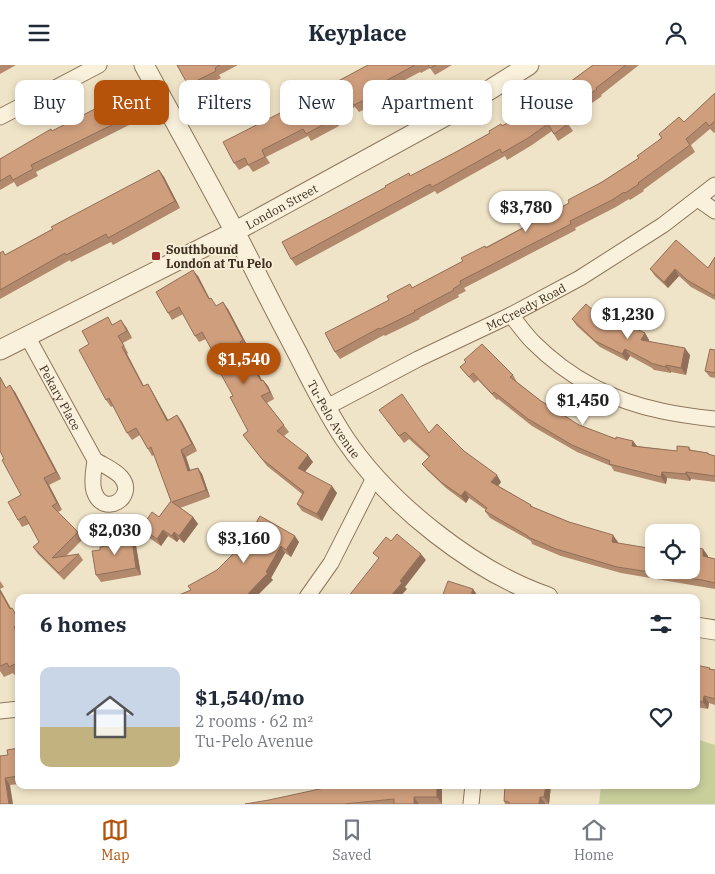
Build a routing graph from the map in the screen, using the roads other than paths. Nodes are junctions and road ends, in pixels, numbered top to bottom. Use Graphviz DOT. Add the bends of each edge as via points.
graph roads {
  1 [pos="99,65"];
  2 [pos="144,65"];
  3 [pos="529,65"];
  4 [pos="0,117"];
  5 [pos="715,185"];
  6 [pos="698,199"];
  7 [pos="715,211"];
  8 [pos="234,232"];
  9 [pos="511,315"];
  10 [pos="27,336"];
  11 [pos="0,350"];
  12 [pos="325,408"];
  13 [pos="715,419"];
  14 [pos="95,460"];
  15 [pos="374,476"];
  16 [pos="523,593"];
  17 [pos="309,594"];
  18 [pos="700,628"];
  19 [pos="715,630"];
  20 [pos="15,709"];
  21 [pos="0,711"];
  22 [pos="473,789"];
  23 [pos="471,804"];
  1 -- 4 [label="street"];
  2 -- 8 [label="street, Tu-Pelo Avenue"];
  3 -- 8 [label="street, London Street" via="464,106"];
  5 -- 6 [label="street, McCreedy Road"];
  6 -- 7 [label="street"];
  6 -- 9 [label="street, McCreedy Road" via="580,278"];
  8 -- 10 [label="street, London Street"];
  8 -- 12 [label="street, Tu-Pelo Avenue"];
  9 -- 12 [label="street, McCreedy Road"];
  9 -- 13 [label="street" via="532,341 560,366 596,390 636,405"];
  10 -- 11 [label="street, London Street"];
  10 -- 14 [label="street, Pekary Place"];
  12 -- 15 [label="street, Tu-Pelo Avenue"];
  15 -- 16 [label="street, Tu-Pelo Avenue" via="429,528"];
  15 -- 17 [label="street" via="331,563"];
  18 -- 19 [label="street"];
  20 -- 21 [label="street"];
  22 -- 23 [label="street"];
}
